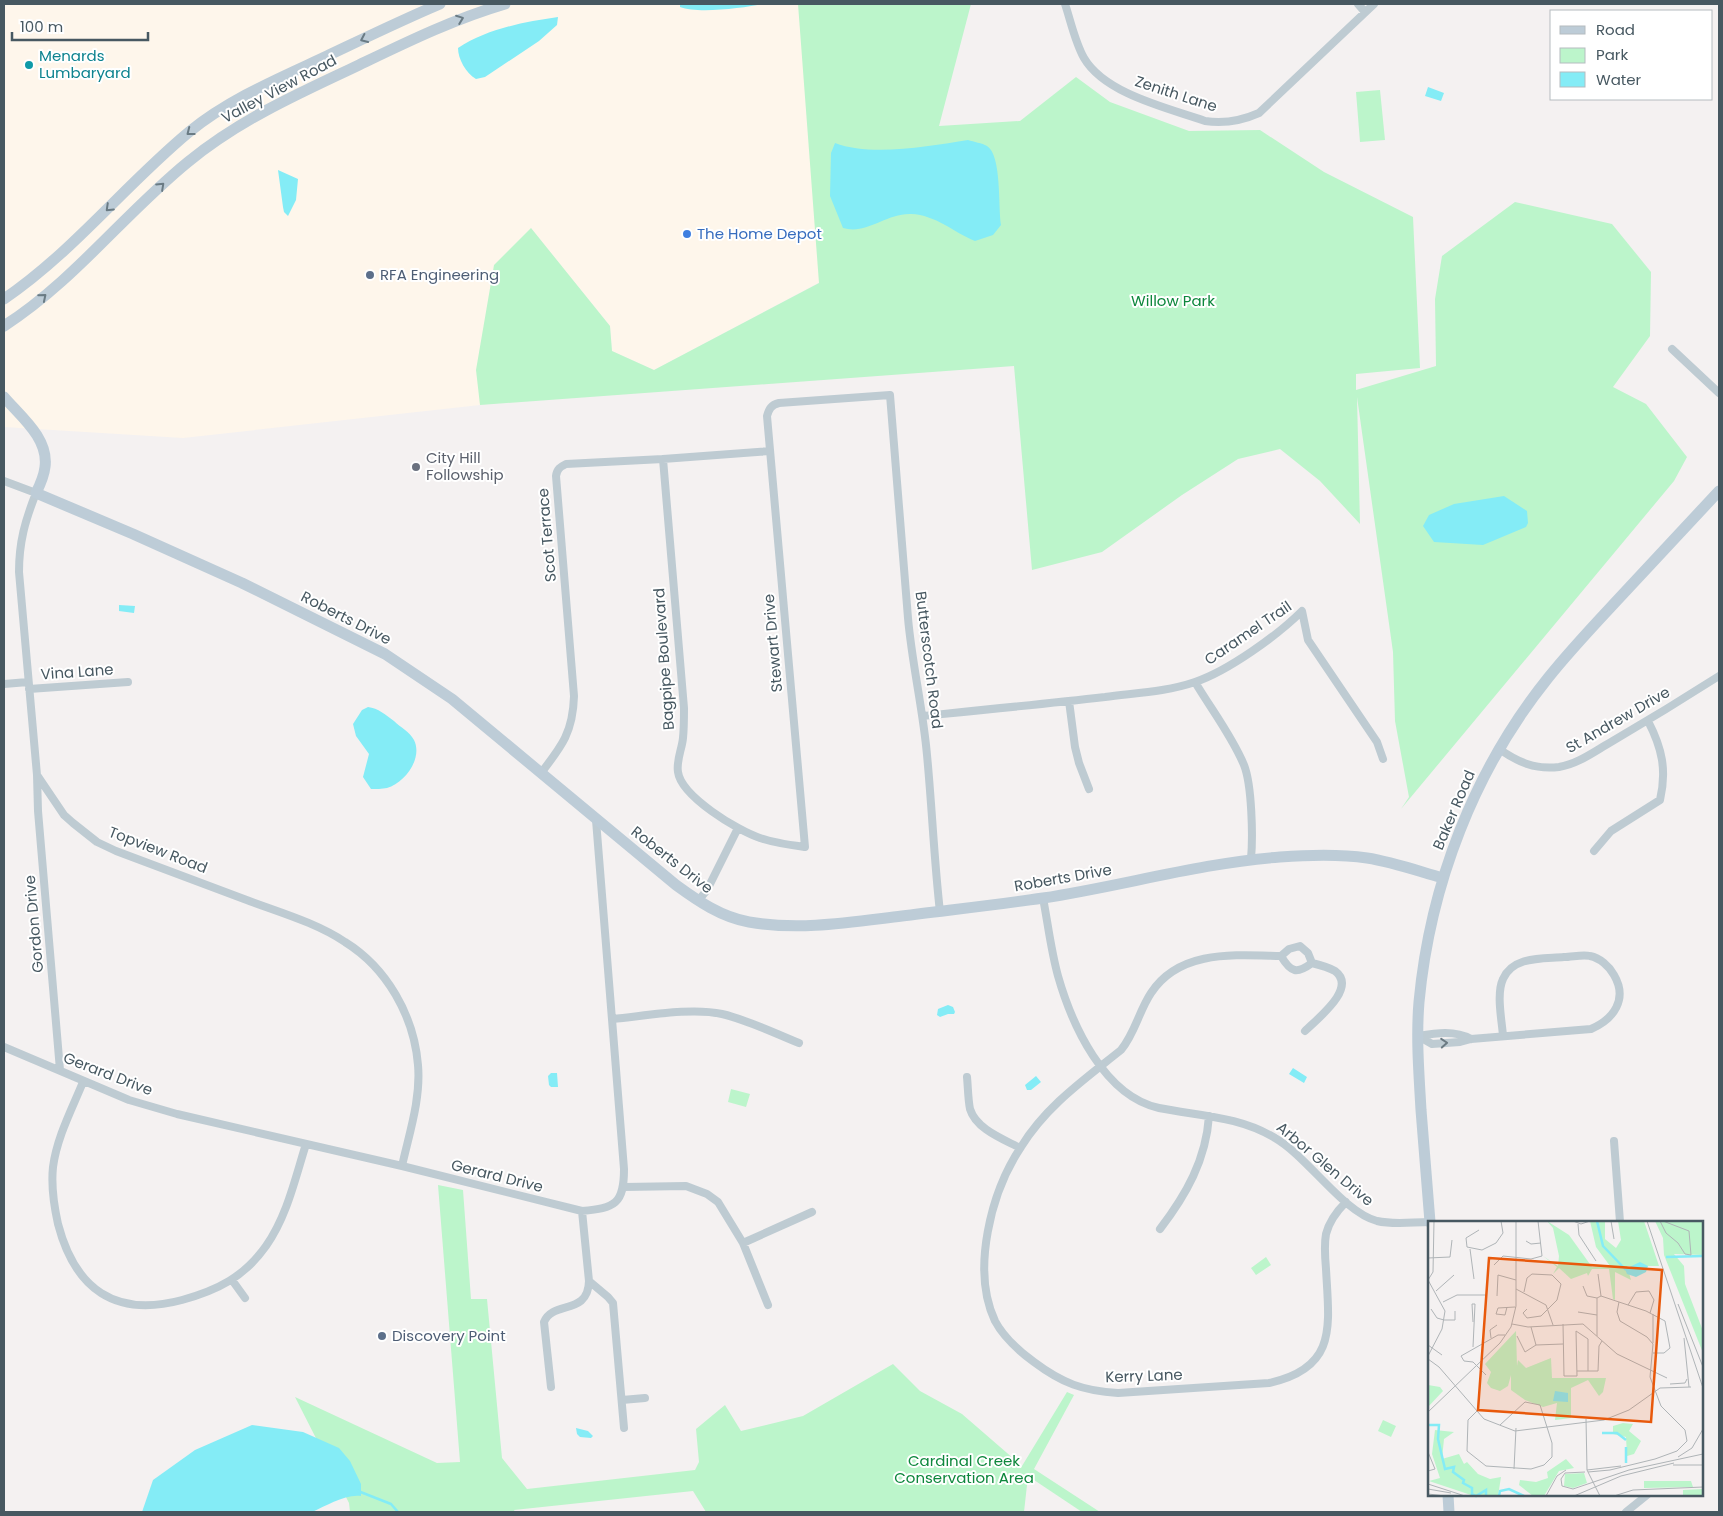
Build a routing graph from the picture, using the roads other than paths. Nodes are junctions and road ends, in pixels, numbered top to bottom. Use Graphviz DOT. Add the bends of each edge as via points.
graph roads {
  1 [pos="440,4"];
  2 [pos="506,4"];
  3 [pos="1065,4"];
  4 [pos="1358,4"];
  5 [pos="1374,4"];
  6 [pos="1365,12"];
  7 [pos="4,299"];
  8 [pos="4,326"];
  9 [pos="1672,349"];
  10 [pos="1719,393"];
  11 [pos="890,395"];
  12 [pos="4,397"];
  13 [pos="770,451"];
  14 [pos="663,459"];
  15 [pos="4,481"];
  16 [pos="1719,491"];
  17 [pos="36,493"];
  18 [pos="1719,676"];
  19 [pos="128,682"];
  20 [pos="1195,682"];
  21 [pos="4,684"];
  22 [pos="28,685"];
  23 [pos="1069,701"];
  24 [pos="923,716"];
  25 [pos="1648,721"];
  26 [pos="1498,749"];
  27 [pos="1383,758"];
  28 [pos="541,773"];
  29 [pos="37,775"];
  30 [pos="1089,788"];
  31 [pos="596,820"];
  32 [pos="738,828"];
  33 [pos="1594,851"];
  34 [pos="1251,860"];
  35 [pos="1443,878"];
  36 [pos="1043,898"];
  37 [pos="698,901"];
  38 [pos="940,912"];
  39 [pos="1281,956"];
  40 [pos="1312,963"];
  41 [pos="614,1019"];
  42 [pos="1305,1030"];
  43 [pos="1418,1036"];
  44 [pos="1503,1036"];
  45 [pos="799,1043"];
  46 [pos="4,1047"];
  47 [pos="1100,1066"];
  48 [pos="60,1070"];
  49 [pos="967,1077"];
  50 [pos="83,1082"];
  51 [pos="1209,1116"];
  52 [pos="1614,1141"];
  53 [pos="306,1144"];
  54 [pos="1020,1148"];
  55 [pos="402,1166"];
  56 [pos="624,1187"];
  57 [pos="1346,1202"];
  58 [pos="582,1211"];
  59 [pos="812,1212"];
  60 [pos="1430,1221"];
  61 [pos="1620,1221"];
  62 [pos="1428,1222"];
  63 [pos="1160,1229"];
  64 [pos="743,1243"];
  65 [pos="232,1280"];
  66 [pos="589,1281"];
  67 [pos="245,1298"];
  68 [pos="768,1305"];
  69 [pos="551,1387"];
  70 [pos="645,1398"];
  71 [pos="622,1400"];
  72 [pos="624,1428"];
  73 [pos="1448,1496"];
  74 [pos="1646,1496"];
  75 [pos="1449,1512"];
  76 [pos="1626,1512"];
  1 -- 7 [label="main road, Valley View Road, one-way" via="283,76 225,107 190,132 59,255"];
  8 -- 2 [label="main road, Valley View Road, one-way" via="26,312 85,261 188,162 250,118 436,28"];
  3 -- 6 [label="street, Zenith Lane" via="1084,58 1100,76 1120,90 1205,121 1220,123 1259,113"];
  4 -- 6 [label="street"];
  5 -- 6 [label="street, Zenith Lane"];
  9 -- 10 [label="street"];
  11 -- 13 [label="street, Stewart Drive" via="778,402 768,410 767,416"];
  11 -- 24 [label="street, Butterscotch Road" via="911,648"];
  12 -- 17 [label="main road, Topview Road" via="35,433 44,452 46,466"];
  13 -- 14 [label="street, Scot Terrace"];
  13 -- 32 [label="street, Stewart Drive" via="805,846 765,840"];
  14 -- 28 [label="street, Scot Terrace" via="566,464 557,471 573,714 562,747"];
  14 -- 32 [label="street, Bagpipe Boulevard" via="684,708 679,779 687,791"];
  15 -- 17 [label="street, Roberts Drive"];
  16 -- 26 [label="main road, Baker Road" via="1578,641"];
  17 -- 22 [label="street, Topview Road" via="19,551"];
  17 -- 28 [label="main road, Roberts Drive" via="242,583 385,654 452,699"];
  18 -- 25 [label="street, St Andrew Drive"];
  19 -- 22 [label="street, Vina Lane"];
  20 -- 23 [label="street, Caramel Trail" via="1166,689"];
  20 -- 27 [label="street, Caramel Trail" via="1286,628 1302,611 1308,640 1377,742"];
  20 -- 34 [label="street" via="1238,752 1247,774"];
  21 -- 22 [label="street"];
  22 -- 29 [label="street, Topview Road"];
  23 -- 24 [label="street, Caramel Trail"];
  23 -- 30 [label="street" via="1075,746"];
  24 -- 38 [label="street, Butterscotch Road"];
  25 -- 26 [label="street, St Andrew Drive" via="1577,762 1560,766 1521,763"];
  25 -- 33 [label="street" via="1661,752 1660,800 1611,831"];
  26 -- 35 [label="main road, Baker Road" via="1454,844"];
  28 -- 31 [label="main road, Roberts Drive"];
  29 -- 48 [label="street, Gordon Drive"];
  29 -- 55 [label="street, Topview Road" via="64,815 96,842 312,924 346,942 365,957 396,996 414,1041 418,1090"];
  31 -- 37 [label="main road, Roberts Drive"];
  31 -- 41 [label="street"];
  32 -- 37 [label="street" via="707,890"];
  34 -- 35 [label="main road, Roberts Drive" via="1316,856 1368,858"];
  34 -- 36 [label="main road, Roberts Drive"];
  35 -- 43 [label="main road, Baker Road" via="1425,961"];
  36 -- 38 [label="main road, Roberts Drive"];
  36 -- 47 [label="street, Arbor Glen Drive" via="1066,1003"];
  37 -- 38 [label="main road, Roberts Drive" via="747,922 788,926"];
  39 -- 40 [label="street" via="1287,966 1295,970"];
  39 -- 40 [label="street, Kerry Lane" via="1300,946"];
  39 -- 47 [label="street, Kerry Lane" via="1222,955 1178,968 1163,978 1152,992 1129,1040"];
  40 -- 42 [label="street, Kerry Lane" via="1336,972 1342,988 1335,1000"];
  41 -- 45 [label="street" via="702,1012 721,1014"];
  41 -- 56 [label="street"];
  43 -- 44 [label="street" via="1432,1044"];
  43 -- 60 [label="main road, Baker Road"];
  44 -- 44 [label="street" via="1591,1029 1603,1024 1612,1015 1620,992 1610,968 1590,956 1528,959 1517,964 1503,978 1500,988"];
  46 -- 48 [label="street, Gerard Drive"];
  47 -- 51 [label="street, Arbor Glen Drive" via="1121,1088 1142,1102"];
  47 -- 54 [label="street, Kerry Lane" via="1053,1106"];
  48 -- 50 [label="street, Gerard Drive"];
  49 -- 54 [label="street" via="973,1116 984,1128"];
  50 -- 53 [label="street, Gerard Drive" via="169,1112"];
  50 -- 65 [label="street" via="58,1144 52,1191 62,1236 77,1270 102,1294 117,1302 135,1305 172,1302 219,1288"];
  51 -- 57 [label="street, Arbor Glen Drive" via="1247,1124 1279,1140"];
  51 -- 63 [label="street" via="1200,1162 1184,1195"];
  52 -- 61 [label="street"];
  53 -- 55 [label="street, Gerard Drive"];
  53 -- 65 [label="street" via="289,1202 275,1232 254,1261"];
  54 -- 57 [label="street, Kerry Lane" via="1008,1170 991,1218 984,1273 990,1307 1007,1338 1026,1356 1060,1379 1098,1392 1269,1383 1284,1380 1310,1365 1326,1342 1328,1330 1326,1235 1331,1221"];
  55 -- 58 [label="street, Gerard Drive"];
  56 -- 58 [label="street, Gerard Drive" via="618,1199 609,1206"];
  56 -- 64 [label="street" via="686,1186 697,1189 718,1202"];
  57 -- 62 [label="street, Arbor Glen Drive" via="1364,1216 1376,1220"];
  58 -- 66 [label="street"];
  59 -- 64 [label="street"];
  64 -- 68 [label="street"];
  65 -- 67 [label="street"];
  66 -- 69 [label="street" via="587,1293 581,1301 548,1316 544,1322"];
  66 -- 71 [label="street" via="613,1303"];
  70 -- 71 [label="street"];
  71 -- 72 [label="street"];
  73 -- 75 [label="main road"];
  74 -- 76 [label="street"];
}
